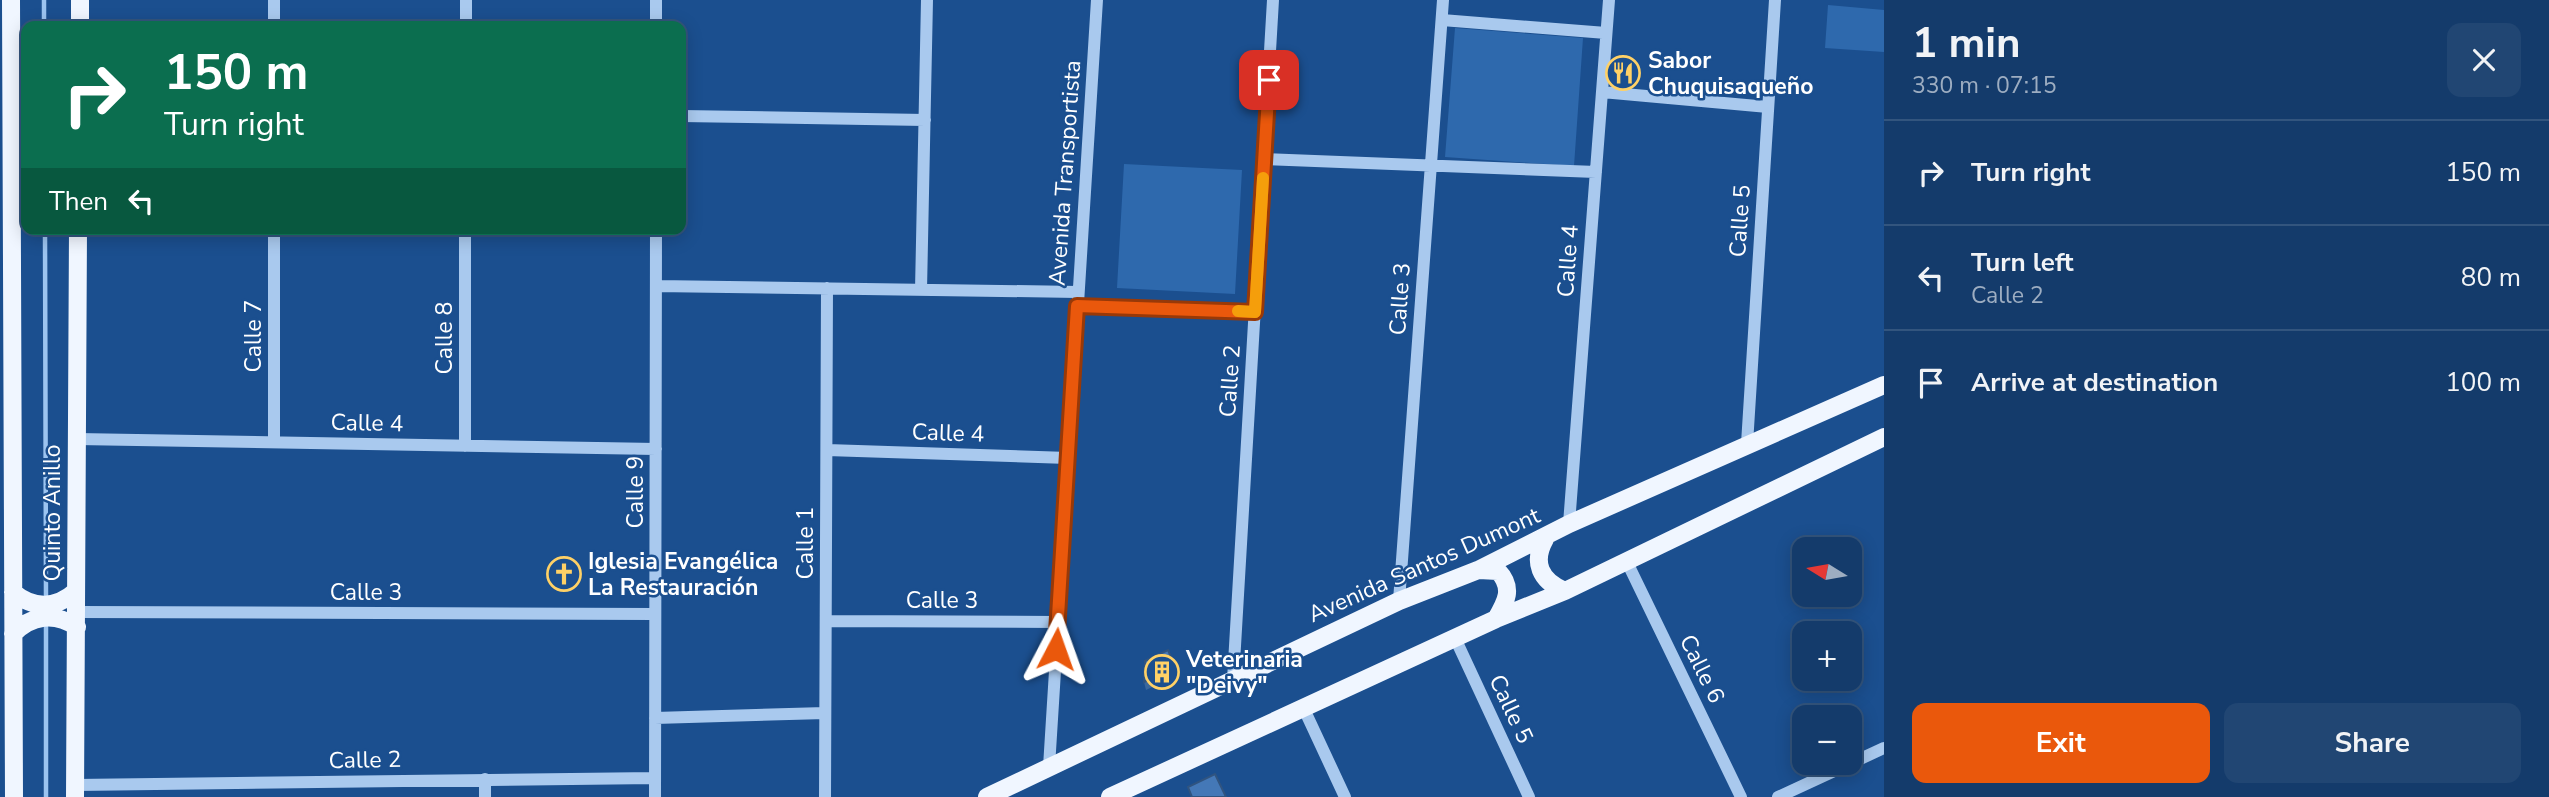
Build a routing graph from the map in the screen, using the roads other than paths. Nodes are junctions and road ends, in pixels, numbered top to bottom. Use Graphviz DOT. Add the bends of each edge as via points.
graph roads {
  1 [pos="12,0"];
  2 [pos="80,0"];
  3 [pos="274,0"];
  4 [pos="466,0"];
  5 [pos="656,0"];
  6 [pos="928,0"];
  7 [pos="1097,0"];
  8 [pos="1273,0"];
  9 [pos="1443,0"];
  10 [pos="1609,0"];
  11 [pos="1775,0"];
  12 [pos="1442,20"];
  13 [pos="80,21"];
  14 [pos="274,21"];
  15 [pos="466,21"];
  16 [pos="656,21"];
  17 [pos="1606,33"];
  18 [pos="1602,92"];
  19 [pos="1768,107"];
  20 [pos="686,116"];
  21 [pos="925,120"];
  22 [pos="1264,159"];
  23 [pos="1430,165"];
  24 [pos="1596,172"];
  25 [pos="78,235"];
  26 [pos="274,235"];
  27 [pos="465,235"];
  28 [pos="656,235"];
  29 [pos="656,286"];
  30 [pos="827,288"];
  31 [pos="921,290"];
  32 [pos="1079,292"];
  33 [pos="1077,306"];
  34 [pos="1255,312"];
  35 [pos="1884,385"];
  36 [pos="1884,438"];
  37 [pos="77,439"];
  38 [pos="274,442"];
  39 [pos="7,443"];
  40 [pos="1747,444"];
  41 [pos="465,446"];
  42 [pos="656,449"];
  43 [pos="827,450"];
  44 [pos="1068,458"];
  45 [pos="1569,524"];
  46 [pos="1545,539"];
  47 [pos="1626,560"];
  48 [pos="1478,570"];
  49 [pos="1565,591"];
  50 [pos="1399,601"];
  51 [pos="13,603"];
  52 [pos="70,610"];
  53 [pos="655,614"];
  54 [pos="1496,619"];
  55 [pos="826,621"];
  56 [pos="1058,622"];
  57 [pos="20,628"];
  58 [pos="1455,638"];
  59 [pos="1233,680"];
  60 [pos="1304,709"];
  61 [pos="825,713"];
  62 [pos="655,718"];
  63 [pos="1884,748"];
  64 [pos="1049,767"];
  65 [pos="655,778"];
  66 [pos="485,779"];
  67 [pos="75,791"];
  68 [pos="1130,793"];
  69 [pos="14,797"];
  70 [pos="485,797"];
  71 [pos="655,797"];
  72 [pos="825,797"];
  73 [pos="987,797"];
  74 [pos="1110,797"];
  75 [pos="1345,797"];
  76 [pos="1529,797"];
  77 [pos="1741,797"];
  78 [pos="1778,797"];
  1 -- 39 [label="main road, Quinto Anillo"];
  2 -- 13 [label="main road"];
  3 -- 14 [label="street"];
  4 -- 15 [label="street"];
  5 -- 16 [label="street"];
  6 -- 21 [label="street"];
  7 -- 32 [label="street, Avenida Transportista"];
  8 -- 22 [label="street, Calle 2"];
  9 -- 12 [label="street, Calle 3"];
  10 -- 17 [label="street, Calle 4"];
  11 -- 19 [label="street, Calle 5"];
  12 -- 17 [label="street"];
  12 -- 23 [label="street, Calle 3"];
  17 -- 18 [label="street, Calle 4"];
  18 -- 19 [label="street"];
  18 -- 24 [label="street, Calle 4"];
  19 -- 40 [label="street, Calle 5"];
  20 -- 21 [label="street"];
  21 -- 31 [label="street"];
  22 -- 23 [label="street"];
  22 -- 34 [label="street, Calle 2"];
  23 -- 24 [label="street"];
  23 -- 50 [label="street, Calle 3"];
  24 -- 45 [label="street, Calle 4"];
  25 -- 37 [label="main road, Quinto Anillo"];
  26 -- 38 [label="street, Calle 7"];
  27 -- 41 [label="street, Calle 8"];
  28 -- 29 [label="street, Calle 9"];
  29 -- 30 [label="street"];
  29 -- 42 [label="street, Calle 9"];
  30 -- 31 [label="street"];
  30 -- 43 [label="street, Calle 1"];
  31 -- 32 [label="street"];
  32 -- 33 [label="street, Avenida Transportista"];
  33 -- 34 [label="street"];
  33 -- 44 [label="street, Avenida Transportista"];
  34 -- 59 [label="street, Calle 2"];
  35 -- 40 [label="main road, Avenida Santos Dumont"];
  36 -- 47 [label="main road"];
  37 -- 38 [label="street, Calle 4"];
  37 -- 52 [label="main road, Quinto Anillo"];
  38 -- 41 [label="street, Calle 4"];
  39 -- 51 [label="main road, Quinto Anillo"];
  40 -- 45 [label="main road, Avenida Santos Dumont"];
  41 -- 42 [label="street, Calle 4"];
  42 -- 53 [label="street, Calle 9"];
  43 -- 44 [label="street, Calle 4"];
  43 -- 55 [label="street, Calle 1"];
  44 -- 56 [label="street, Avenida Transportista"];
  45 -- 46 [label="main road, Avenida Santos Dumont"];
  46 -- 48 [label="main road, Avenida Santos Dumont"];
  46 -- 49 [label="main road" via="1538,551 1538,564 1543,577"];
  47 -- 49 [label="main road"];
  47 -- 77 [label="street, Calle 6"];
  48 -- 50 [label="main road, Avenida Santos Dumont"];
  48 -- 54 [label="main road" via="1498,571 1505,579 1509,592"];
  49 -- 54 [label="main road"];
  50 -- 59 [label="main road, Avenida Santos Dumont"];
  51 -- 52 [label="main road"];
  51 -- 57 [label="main road, Quinto Anillo"];
  52 -- 53 [label="street, Calle 3"];
  52 -- 57 [label="main road"];
  52 -- 67 [label="main road, Quinto Anillo"];
  53 -- 62 [label="street, Calle 9"];
  54 -- 58 [label="main road"];
  55 -- 56 [label="street, Calle 3"];
  55 -- 61 [label="street, Calle 1"];
  56 -- 64 [label="street, Avenida Transportista"];
  57 -- 69 [label="main road, Quinto Anillo"];
  58 -- 60 [label="main road"];
  58 -- 76 [label="street, Calle 5"];
  59 -- 64 [label="main road, Avenida Santos Dumont"];
  60 -- 68 [label="main road"];
  60 -- 75 [label="street"];
  61 -- 62 [label="street"];
  61 -- 72 [label="street, Calle 1"];
  62 -- 65 [label="street, Calle 9"];
  63 -- 78 [label="street"];
  64 -- 73 [label="main road, Avenida Santos Dumont"];
  65 -- 66 [label="street, Calle 2"];
  65 -- 71 [label="street, Calle 9"];
  66 -- 67 [label="street, Calle 2"];
  66 -- 70 [label="street"];
  68 -- 74 [label="main road"];
}
